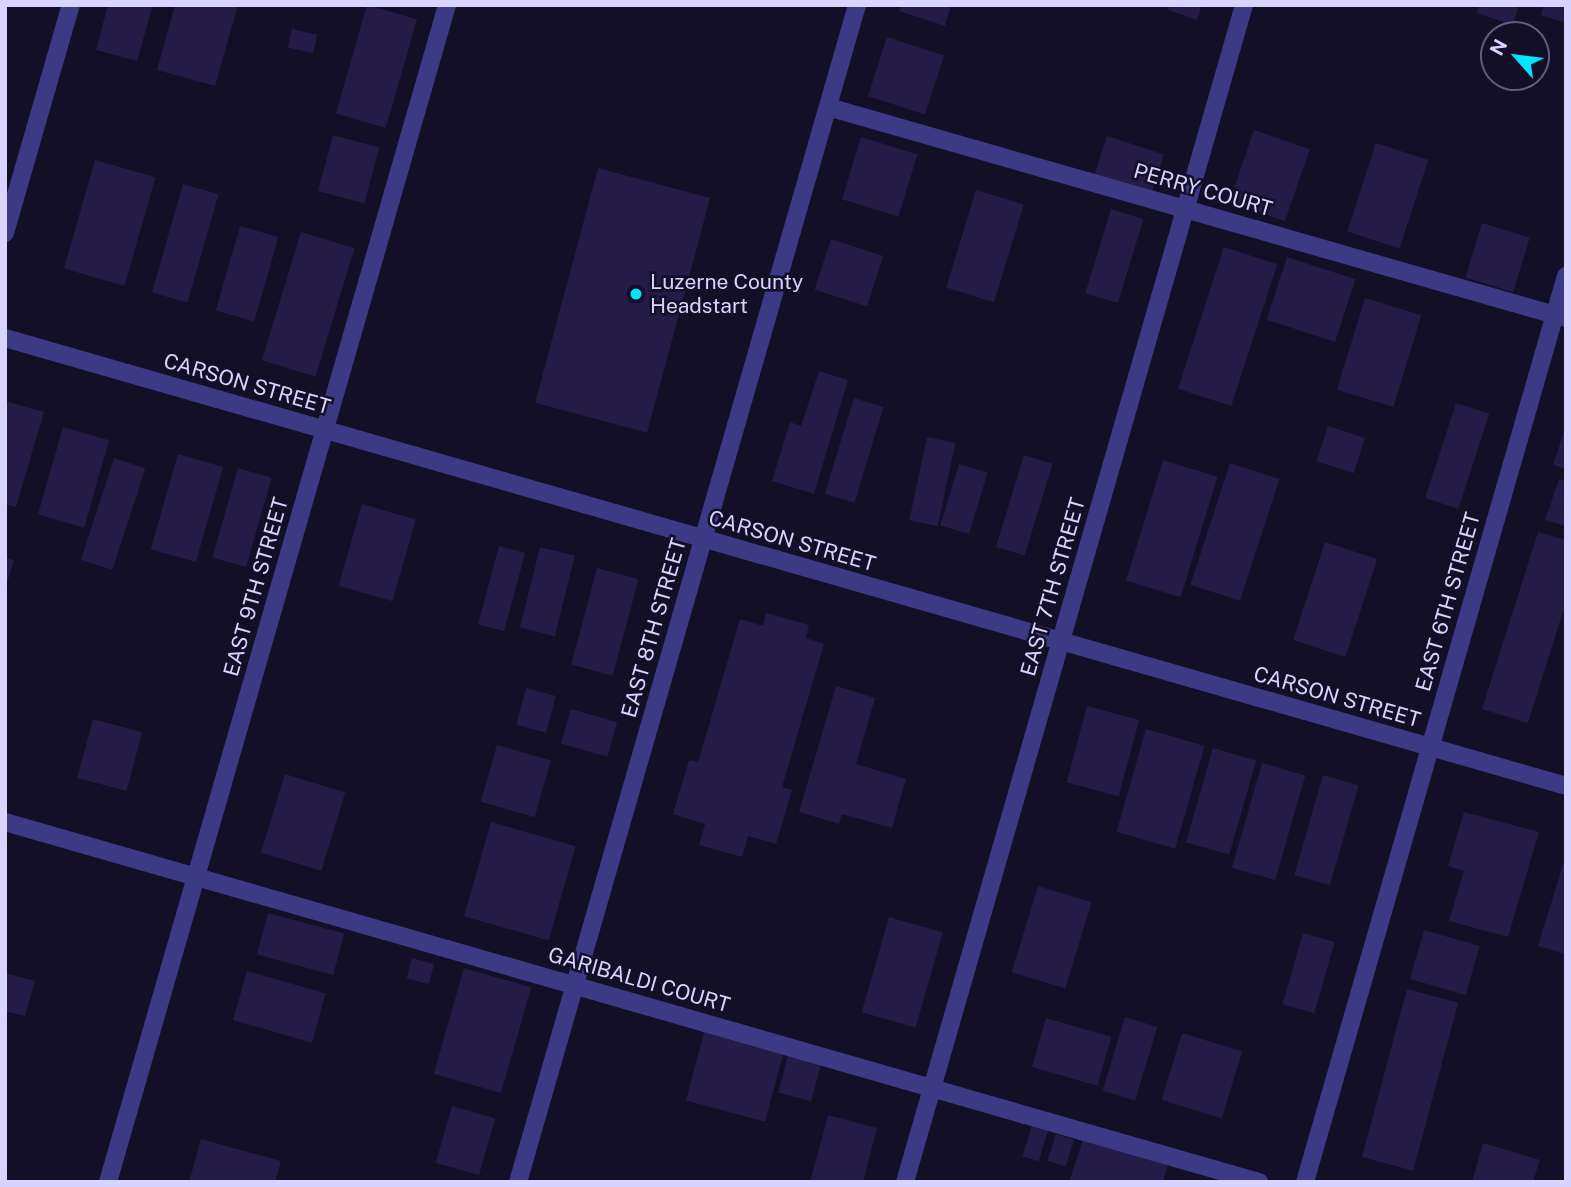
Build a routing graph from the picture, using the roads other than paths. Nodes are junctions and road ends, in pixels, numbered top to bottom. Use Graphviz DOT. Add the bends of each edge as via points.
graph roads {
  1 [pos="71,5"];
  2 [pos="447,5"];
  3 [pos="857,5"];
  4 [pos="1244,5"];
  5 [pos="828,107"];
  6 [pos="1185,209"];
  7 [pos="5,233"];
  8 [pos="1566,276"];
  9 [pos="1560,316"];
  10 [pos="5,338"];
  11 [pos="325,430"];
  12 [pos="703,539"];
  13 [pos="1061,642"];
  14 [pos="1430,747"];
  15 [pos="1566,786"];
  16 [pos="5,822"];
  17 [pos="196,876"];
  18 [pos="575,986"];
  19 [pos="932,1088"];
  20 [pos="108,1182"];
  21 [pos="518,1182"];
  22 [pos="905,1182"];
  23 [pos="1259,1182"];
  24 [pos="1305,1182"];
  1 -- 7 [label="street"];
  2 -- 11 [label="street, EAST 9TH STREET"];
  3 -- 5 [label="street, EAST 8TH STREET"];
  4 -- 6 [label="street, EAST 7TH STREET"];
  5 -- 6 [label="street, PERRY COURT"];
  5 -- 12 [label="street, EAST 8TH STREET"];
  6 -- 9 [label="street, PERRY COURT"];
  6 -- 13 [label="street, EAST 7TH STREET"];
  8 -- 9 [label="street, EAST 6TH STREET"];
  9 -- 14 [label="street, EAST 6TH STREET"];
  10 -- 11 [label="street, CARSON STREET"];
  11 -- 12 [label="street, CARSON STREET"];
  11 -- 17 [label="street, EAST 9TH STREET"];
  12 -- 13 [label="street, CARSON STREET"];
  12 -- 18 [label="street, EAST 8TH STREET"];
  13 -- 14 [label="street, CARSON STREET"];
  13 -- 19 [label="street, EAST 7TH STREET"];
  14 -- 15 [label="street, CARSON STREET"];
  14 -- 24 [label="street, EAST 6TH STREET"];
  16 -- 17 [label="street, GARIBALDI COURT"];
  17 -- 18 [label="street, GARIBALDI COURT"];
  17 -- 20 [label="street, EAST 9TH STREET"];
  18 -- 19 [label="street, GARIBALDI COURT"];
  18 -- 21 [label="street, EAST 8TH STREET"];
  19 -- 22 [label="street, EAST 7TH STREET"];
  19 -- 23 [label="street, GARIBALDI COURT"];
}
